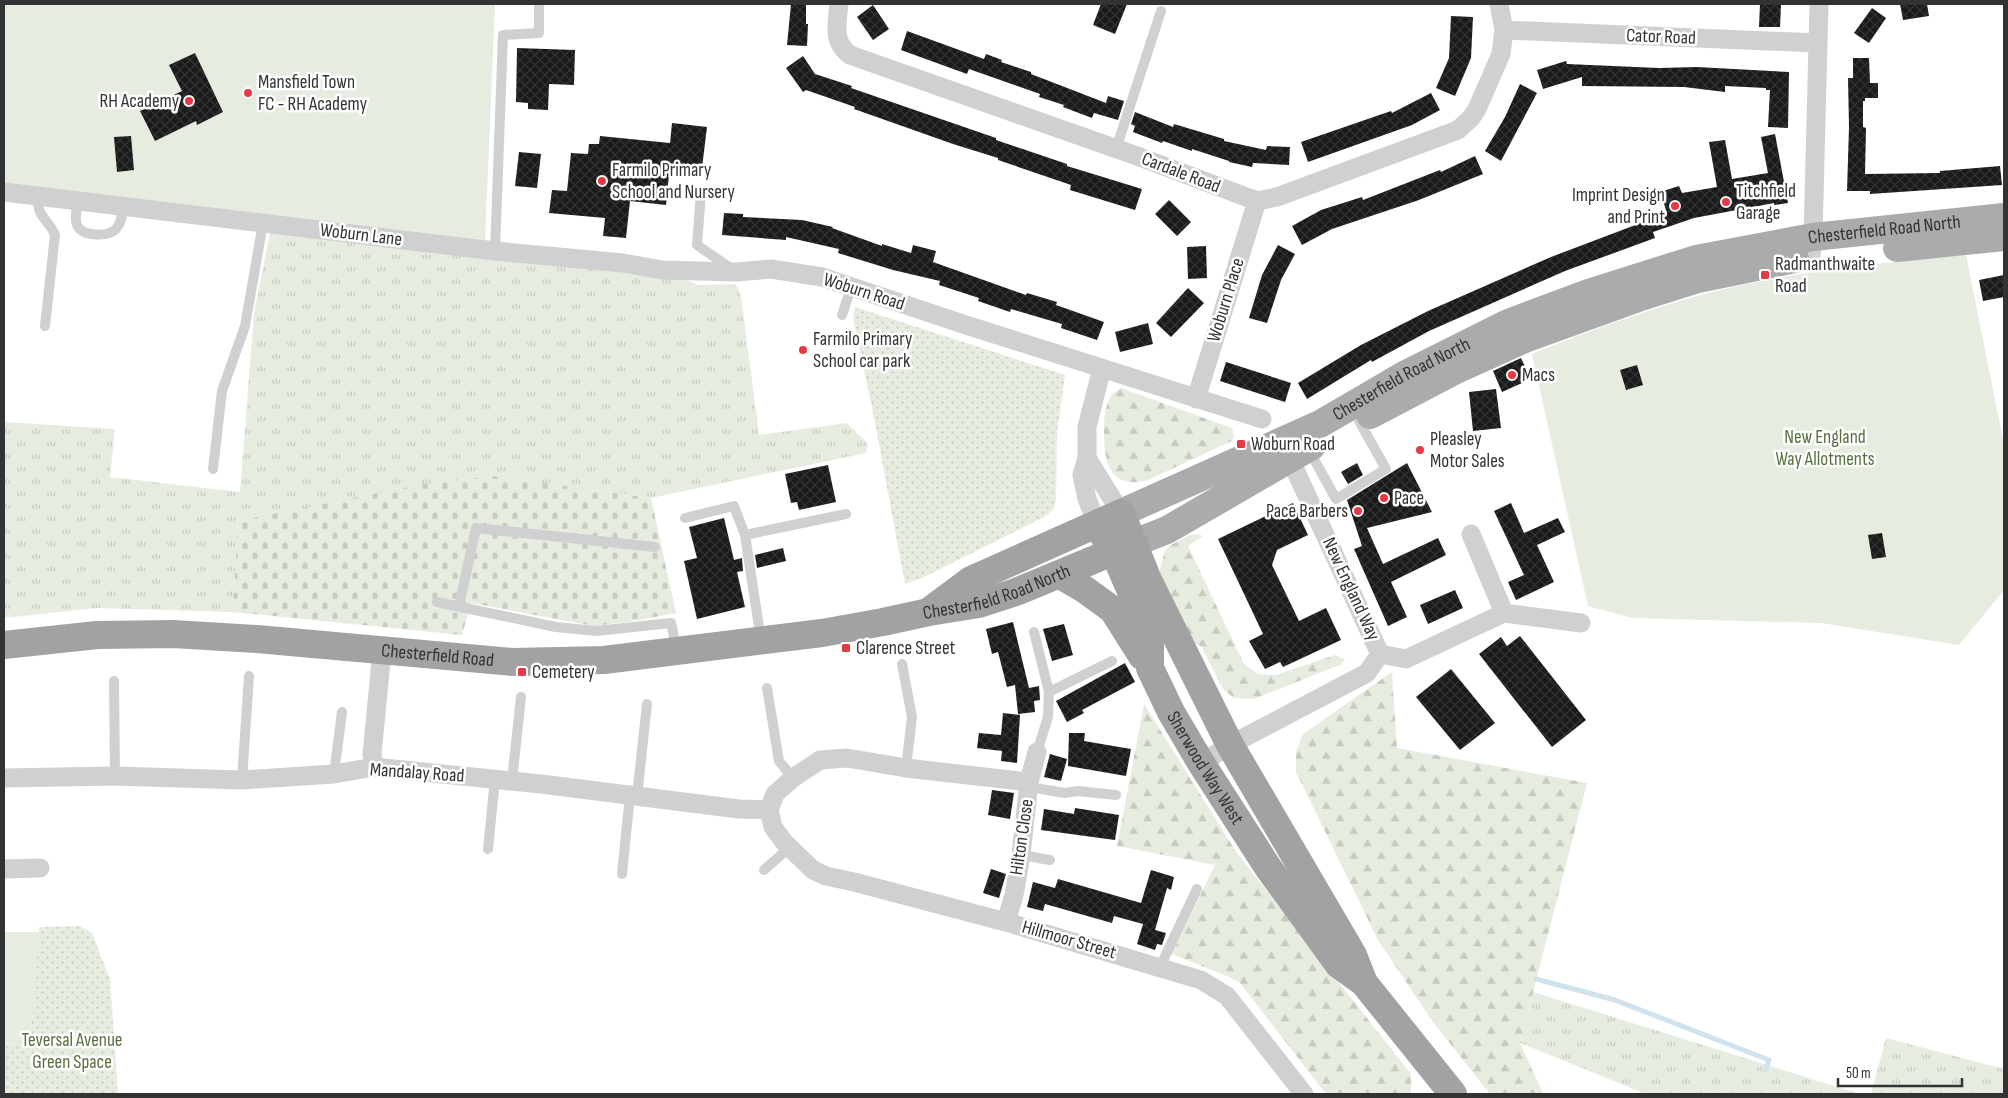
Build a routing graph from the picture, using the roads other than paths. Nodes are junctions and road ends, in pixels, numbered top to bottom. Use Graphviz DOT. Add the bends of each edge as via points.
graph roads {
  1 [pos="539,4"];
  2 [pos="838,4"];
  3 [pos="1498,4"];
  4 [pos="1819,4"];
  5 [pos="1161,12"];
  6 [pos="1504,30"];
  7 [pos="1818,43"];
  8 [pos="1116,149"];
  9 [pos="4,192"];
  10 [pos="701,192"];
  11 [pos="38,196"];
  12 [pos="78,201"];
  13 [pos="1257,202"];
  14 [pos="123,206"];
  15 [pos="2004,217"];
  16 [pos="263,223"];
  17 [pos="2004,237"];
  18 [pos="1812,246"];
  19 [pos="495,251"];
  20 [pos="728,272"];
  21 [pos="851,288"];
  22 [pos="842,315"];
  23 [pos="45,326"];
  24 [pos="1102,368"];
  25 [pos="1196,399"];
  26 [pos="1262,419"];
  27 [pos="1359,421"];
  28 [pos="1295,446"];
  29 [pos="1087,458"];
  30 [pos="214,469"];
  31 [pos="846,514"];
  32 [pos="685,518"];
  33 [pos="1109,519"];
  34 [pos="1471,534"];
  35 [pos="745,535"];
  36 [pos="655,547"];
  37 [pos="1124,548"];
  38 [pos="1060,575"];
  39 [pos="437,602"];
  40 [pos="458,606"];
  41 [pos="929,612"];
  42 [pos="1504,613"];
  43 [pos="1581,622"];
  44 [pos="1034,632"];
  45 [pos="761,641"];
  46 [pos="4,645"];
  47 [pos="382,651"];
  48 [pos="678,652"];
  49 [pos="1380,654"];
  50 [pos="1112,661"];
  51 [pos="902,664"];
  52 [pos="1150,668"];
  53 [pos="249,676"];
  54 [pos="114,681"];
  55 [pos="768,688"];
  56 [pos="1049,692"];
  57 [pos="521,697"];
  58 [pos="647,704"];
  59 [pos="342,712"];
  60 [pos="1230,746"];
  61 [pos="1037,752"];
  62 [pos="1201,763"];
  63 [pos="374,767"];
  64 [pos="906,768"];
  65 [pos="334,774"];
  66 [pos="115,776"];
  67 [pos="4,778"];
  68 [pos="792,778"];
  69 [pos="242,780"];
  70 [pos="504,780"];
  71 [pos="1029,785"];
  72 [pos="1116,795"];
  73 [pos="634,796"];
  74 [pos="769,810"];
  75 [pos="488,849"];
  76 [pos="791,850"];
  77 [pos="1021,855"];
  78 [pos="1050,860"];
  79 [pos="40,868"];
  80 [pos="4,869"];
  81 [pos="764,870"];
  82 [pos="622,874"];
  83 [pos="1197,889"];
  84 [pos="1006,922"];
  85 [pos="1160,967"];
  86 [pos="1364,983"];
  87 [pos="1304,1094"];
  88 [pos="1452,1094"];
  1 -- 19 [label="lane" via="539,34 503,35"];
  2 -- 8 [label="street, Cardale Road" via="837,37 841,49 850,55"];
  3 -- 6 [label="street"];
  4 -- 7 [label="street"];
  5 -- 8 [label="lane"];
  6 -- 7 [label="street, Cator Road"];
  6 -- 13 [label="street" via="1501,54 1476,109 1458,130"];
  7 -- 18 [label="street"];
  8 -- 13 [label="street, Cardale Road"];
  9 -- 11 [label="street, Woburn Lane"];
  10 -- 20 [label="lane" via="697,245"];
  11 -- 12 [label="street, Woburn Lane"];
  11 -- 23 [label="lane" via="37,207 41,217 55,235"];
  12 -- 14 [label="street, Woburn Lane"];
  12 -- 14 [label="lane" via="77,227 101,235 111,233 120,224"];
  13 -- 25 [label="street, Woburn Place"];
  14 -- 16 [label="street, Woburn Lane"];
  15 -- 18 [label="main road, Chesterfield Road North"];
  16 -- 19 [label="street, Woburn Lane"];
  16 -- 30 [label="lane" via="245,326 222,391"];
  17 -- 18 [label="main road, Chesterfield Road North"];
  18 -- 27 [label="main road, Chesterfield Road North" via="1638,298 1544,332 1454,370"];
  18 -- 28 [label="main road, Chesterfield Road North" via="1696,259 1588,293 1508,323 1404,375 1320,424"];
  19 -- 20 [label="street, Woburn Lane" via="623,263 662,270"];
  20 -- 21 [label="street, Woburn Road" via="771,268 822,276"];
  21 -- 22 [label="lane"];
  21 -- 24 [label="street, Woburn Road"];
  24 -- 25 [label="street, Woburn Road"];
  24 -- 29 [label="street" via="1087,428"];
  25 -- 26 [label="street, Woburn Road"];
  27 -- 28 [label="main road, Chesterfield Road North"];
  27 -- 28 [label="lane" via="1386,470 1336,499"];
  28 -- 33 [label="main road, Chesterfield Road North"];
  28 -- 37 [label="main road, Chesterfield Road North" via="1167,530"];
  28 -- 49 [label="street, New England Way"];
  29 -- 33 [label="street"];
  29 -- 33 [label="street" via="1082,475 1087,499"];
  31 -- 35 [label="lane"];
  32 -- 35 [label="lane" via="734,506"];
  33 -- 37 [label="highway, Sherwood Way West"];
  33 -- 41 [label="highway, Chesterfield Road North" via="971,580"];
  34 -- 42 [label="street"];
  35 -- 45 [label="lane"];
  36 -- 40 [label="lane" via="476,528"];
  37 -- 38 [label="highway, Chesterfield Road North"];
  37 -- 52 [label="highway, Sherwood Way West" via="1150,645"];
  37 -- 60 [label="highway, Sherwood Way West" via="1148,580"];
  38 -- 41 [label="highway, Chesterfield Road North" via="979,604"];
  38 -- 52 [label="highway" via="1113,610"];
  39 -- 40 [label="lane"];
  40 -- 48 [label="lane" via="556,628 596,631 671,623"];
  41 -- 45 [label="highway, Chesterfield Road"];
  42 -- 43 [label="street"];
  42 -- 49 [label="street, New England Way" via="1406,659"];
  44 -- 56 [label="lane"];
  45 -- 48 [label="highway, Chesterfield Road"];
  46 -- 47 [label="highway, Chesterfield Road" via="97,635 173,634"];
  47 -- 48 [label="highway, Chesterfield Road" via="512,662 604,660"];
  47 -- 63 [label="street" via="372,754"];
  49 -- 60 [label="street, New England Way" via="1367,673"];
  50 -- 56 [label="lane"];
  51 -- 64 [label="lane" via="912,717"];
  52 -- 62 [label="highway, Sherwood Way West"];
  53 -- 69 [label="lane"];
  54 -- 66 [label="lane"];
  55 -- 68 [label="lane" via="780,761"];
  56 -- 61 [label="lane" via="1048,717"];
  57 -- 70 [label="lane"];
  58 -- 73 [label="lane"];
  59 -- 65 [label="lane"];
  60 -- 62 [label="street, New England Way"];
  60 -- 86 [label="highway, Sherwood Way West" via="1354,955"];
  61 -- 71 [label="street, Hilton Close"];
  62 -- 86 [label="highway, Sherwood Way West" via="1267,866 1339,965"];
  63 -- 65 [label="street, Mandalay Road"];
  63 -- 70 [label="street, Mandalay Road"];
  64 -- 68 [label="street" via="847,758 820,760"];
  64 -- 71 [label="street"];
  65 -- 69 [label="street, Mandalay Road"];
  66 -- 67 [label="street, Mandalay Road"];
  66 -- 69 [label="street, Mandalay Road"];
  68 -- 74 [label="street" via="775,794"];
  70 -- 73 [label="street, Mandalay Road"];
  70 -- 75 [label="lane"];
  71 -- 72 [label="lane" via="1065,793 1078,790"];
  71 -- 77 [label="street, Hilton Close"];
  73 -- 74 [label="street, Mandalay Road"];
  73 -- 82 [label="lane"];
  74 -- 76 [label="street, Hillmoor Street" via="773,827"];
  76 -- 81 [label="lane"];
  76 -- 84 [label="street, Hillmoor Street" via="813,870 826,876"];
  77 -- 78 [label="lane"];
  77 -- 84 [label="street, Hilton Close"];
  79 -- 80 [label="street"];
  83 -- 85 [label="lane"];
  84 -- 85 [label="street, Hillmoor Street"];
  85 -- 87 [label="street, Hillmoor Street" via="1201,980 1228,996"];
  86 -- 88 [label="highway, Sherwood Way West"];
}
